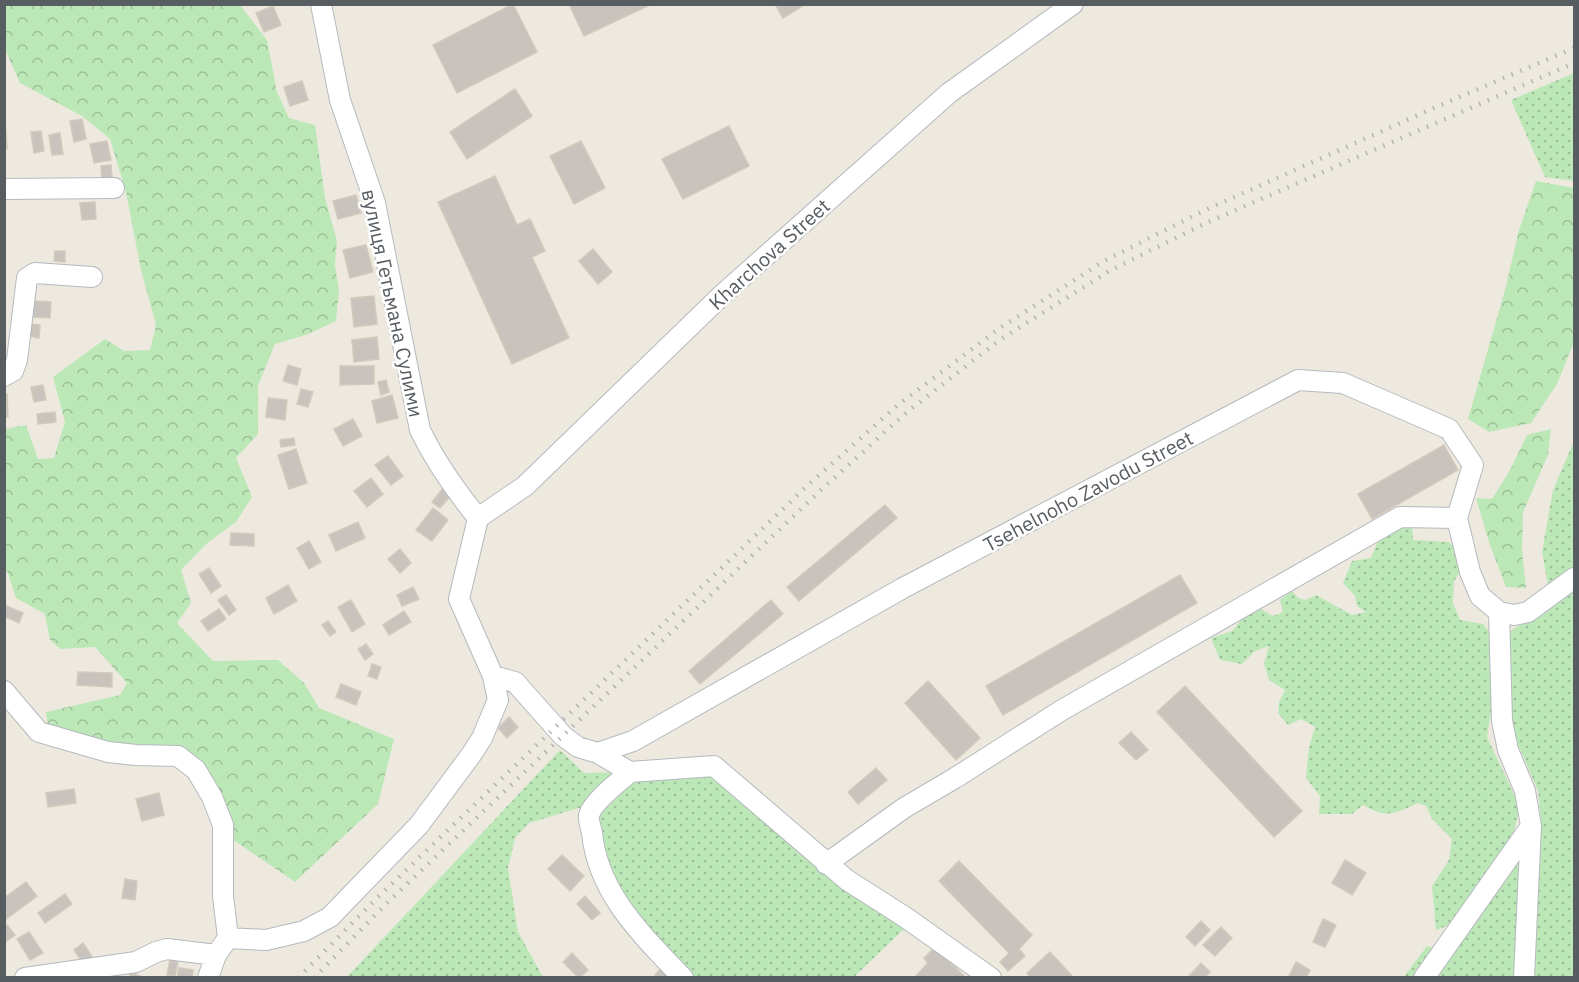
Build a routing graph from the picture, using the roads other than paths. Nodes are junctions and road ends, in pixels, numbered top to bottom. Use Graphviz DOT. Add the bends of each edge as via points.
graph roads {
  1 [pos="321,4"];
  2 [pos="1073,4"];
  3 [pos="114,188"];
  4 [pos="4,189"];
  5 [pos="92,277"];
  6 [pos="4,376"];
  7 [pos="478,518"];
  8 [pos="1457,518"];
  9 [pos="1575,578"];
  10 [pos="1499,612"];
  11 [pos="493,676"];
  12 [pos="4,691"];
  13 [pos="598,753"];
  14 [pos="630,772"];
  15 [pos="1531,826"];
  16 [pos="826,864"];
  17 [pos="228,938"];
  18 [pos="216,955"];
  19 [pos="25,978"];
  20 [pos="208,978"];
  21 [pos="683,978"];
  22 [pos="991,978"];
  23 [pos="1424,978"];
  24 [pos="1524,978"];
  1 -- 7 [label="street, вулиця Гетьмана Сулими" via="340,100 375,203 420,429"];
  2 -- 7 [label="street, Kharchova Street" via="949,93 723,294 525,486"];
  3 -- 4 [label="street"];
  5 -- 6 [label="street" via="35,273 27,278 17,360 13,371"];
  7 -- 11 [label="street" via="459,599"];
  8 -- 10 [label="street" via="1480,596"];
  8 -- 13 [label="street, Tsehelnoho Zavodu Street" via="1473,465 1449,429 1343,383 1298,380 903,588 633,741"];
  8 -- 16 [label="street" via="1400,517 1062,710 904,808"];
  9 -- 10 [label="street" via="1528,612"];
  10 -- 15 [label="street" via="1502,721 1508,750 1525,791"];
  11 -- 13 [label="street" via="515,682 563,736 578,747"];
  11 -- 17 [label="street" via="498,700 471,755 419,825 330,917 304,931 266,940"];
  12 -- 17 [label="street" via="39,732 108,752 178,756 196,770 223,825 223,896"];
  13 -- 14 [label="street"];
  14 -- 16 [label="street" via="714,766"];
  14 -- 21 [label="street" via="599,800 590,815 593,849 607,887 635,927"];
  15 -- 23 [label="street"];
  15 -- 24 [label="street"];
  16 -- 22 [label="street"];
  17 -- 18 [label="street"];
  18 -- 19 [label="street" via="167,949 136,962"];
  18 -- 20 [label="street"];
}
